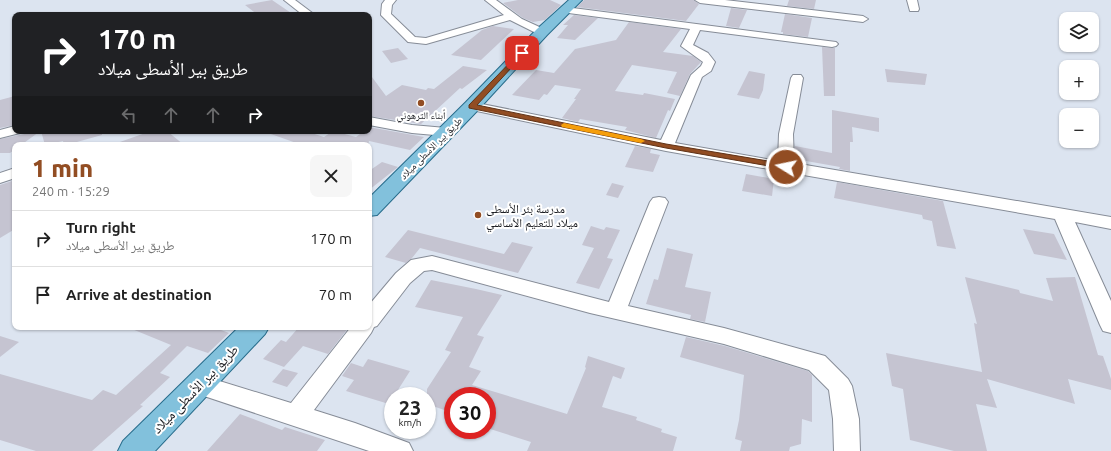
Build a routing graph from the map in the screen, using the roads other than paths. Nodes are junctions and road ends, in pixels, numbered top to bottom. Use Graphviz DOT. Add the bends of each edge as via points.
graph roads {
  1 [pos="289,0"];
  2 [pos="391,0"];
  3 [pos="490,0"];
  4 [pos="700,0"];
  5 [pos="571,5"];
  6 [pos="772,8"];
  7 [pos="306,12"];
  8 [pos="512,16"];
  9 [pos="863,19"];
  10 [pos="696,26"];
  11 [pos="542,32"];
  12 [pos="770,35"];
  13 [pos="832,44"];
  14 [pos="797,78"];
  15 [pos="472,106"];
  16 [pos="372,122"];
  17 [pos="12,131"];
  18 [pos="446,132"];
  19 [pos="0,134"];
  20 [pos="666,146"];
  21 [pos="786,167"];
  22 [pos="12,174"];
  23 [pos="0,178"];
  24 [pos="658,202"];
  25 [pos="372,207"];
  26 [pos="1062,214"];
  27 [pos="1111,223"];
  28 [pos="616,311"];
  29 [pos="372,316"];
  30 [pos="1111,325"];
  31 [pos="253,330"];
  32 [pos="361,330"];
  33 [pos="200,385"];
  34 [pos="296,415"];
  35 [pos="134,451"];
  36 [pos="400,451"];
  37 [pos="847,451"];
  1 -- 7 [label="street"];
  2 -- 8 [label="street" via="387,4 386,15 412,40 419,41"];
  3 -- 8 [label="street"];
  4 -- 6 [label="street"];
  5 -- 10 [label="street"];
  5 -- 11 [label="main road, طريق بير الأسطى ميلاد"];
  6 -- 9 [label="street"];
  6 -- 12 [label="street" via="779,12"];
  8 -- 11 [label="street"];
  10 -- 12 [label="street"];
  10 -- 20 [label="street" via="688,46 709,62 707,68 697,75"];
  11 -- 15 [label="main road, طريق بير الأسطى ميلاد"];
  12 -- 13 [label="street"];
  14 -- 21 [label="street" via="786,134"];
  15 -- 18 [label="main road, طريق بير الأسطى ميلاد"];
  15 -- 20 [label="street"];
  16 -- 18 [label="street"];
  17 -- 19 [label="street"];
  18 -- 25 [label="main road, طريق بير الأسطى ميلاد"];
  20 -- 21 [label="street"];
  21 -- 26 [label="street"];
  22 -- 23 [label="street"];
  24 -- 28 [label="street"];
  26 -- 27 [label="street"];
  26 -- 30 [label="street"];
  28 -- 29 [label="street" via="432,263 418,265 403,278"];
  28 -- 37 [label="street" via="724,336 817,363 840,386 846,420"];
  31 -- 33 [label="main road, طريق بير الأسطى ميلاد"];
  32 -- 34 [label="street"];
  33 -- 34 [label="street"];
  33 -- 35 [label="main road, طريق بير الأسطى ميلاد"];
  34 -- 36 [label="street"];
}
